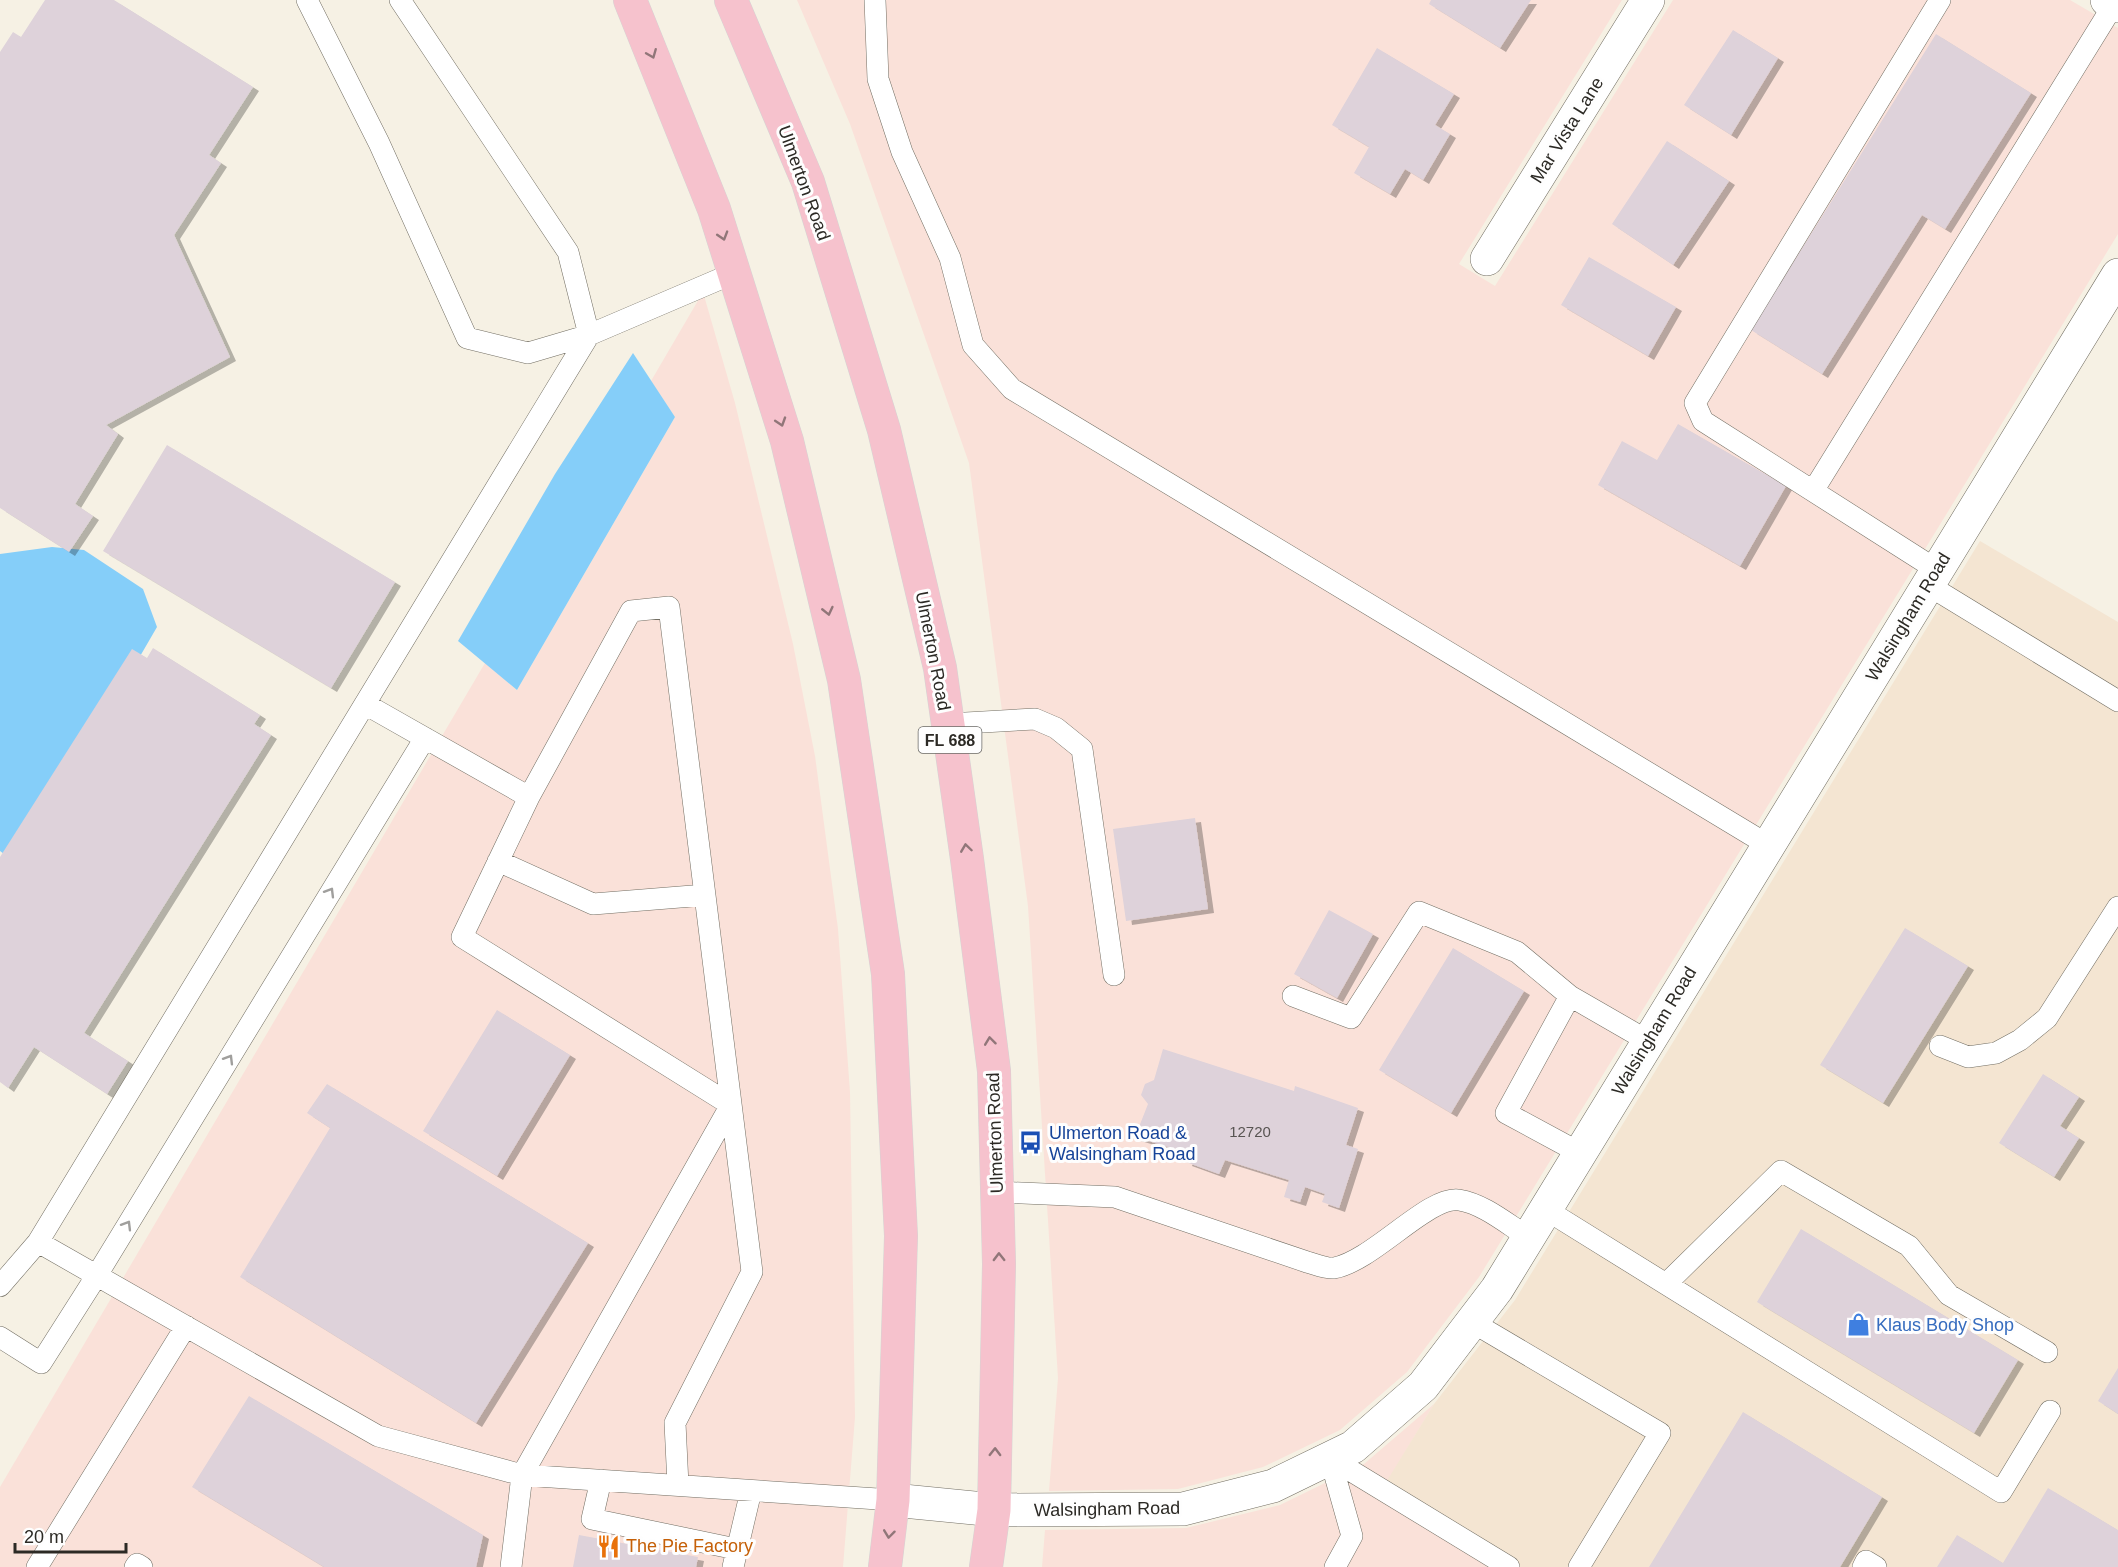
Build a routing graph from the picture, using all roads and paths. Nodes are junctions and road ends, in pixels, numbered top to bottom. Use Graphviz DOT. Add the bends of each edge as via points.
graph roads {
  1 [pos="308,0"];
  2 [pos="400,0"];
  3 [pos="630,0"];
  4 [pos="731,0"];
  5 [pos="875,0"];
  6 [pos="1648,0"];
  7 [pos="1940,0"];
  8 [pos="2113,3"];
  9 [pos="1487,259"];
  10 [pos="734,273"];
  11 [pos="2118,275"];
  12 [pos="589,334"];
  13 [pos="1813,490"];
  14 [pos="1933,577"];
  15 [pos="2118,701"];
  16 [pos="365,704"];
  17 [pos="948,723"];
  18 [pos="425,738"];
  19 [pos="529,797"];
  20 [pos="1768,845"];
  21 [pos="498,861"];
  22 [pos="705,895"];
  23 [pos="2118,907"];
  24 [pos="1114,975"];
  25 [pos="1293,996"];
  26 [pos="1570,996"];
  27 [pos="1648,1041"];
  28 [pos="1940,1046"];
  29 [pos="731,1105"];
  30 [pos="1580,1153"];
  31 [pos="997,1192"];
  32 [pos="1545,1209"];
  33 [pos="1528,1237"];
  34 [pos="38,1242"];
  35 [pos="97,1275"];
  36 [pos="1666,1284"];
  37 [pos="0,1286"];
  38 [pos="1472,1322"];
  39 [pos="186,1326"];
  40 [pos="0,1337"];
  41 [pos="2047,1352"];
  42 [pos="2050,1411"];
  43 [pos="1330,1458"];
  44 [pos="522,1475"];
  45 [pos="601,1480"];
  46 [pos="678,1485"];
  47 [pos="751,1491"];
  48 [pos="893,1500"];
  49 [pos="994,1510"];
  50 [pos="734,1558"];
  51 [pos="37,1567"];
  52 [pos="135,1567"];
  53 [pos="141,1567"];
  54 [pos="511,1567"];
  55 [pos="885,1567"];
  56 [pos="986,1567"];
  57 [pos="1335,1567"];
  58 [pos="1509,1567"];
  59 [pos="1579,1567"];
  60 [pos="1863,1567"];
  61 [pos="1876,1567"];
  1 -- 12 [label="lane" via="379,142 467,338 528,353"];
  2 -- 12 [label="lane" via="568,252"];
  3 -- 10 [label="main road, one-way" via="714,209"];
  4 -- 17 [label="main road, Ulmerton Road / FL 688" via="808,182 884,430 940,668"];
  5 -- 20 [label="lane" via="878,79 902,152 950,258 973,345 1012,389"];
  6 -- 9 [label="street, Mar Vista Lane"];
  7 -- 13 [label="lane" via="1695,403 1703,421"];
  8 -- 13 [label="lane"];
  10 -- 12 [label="lane"];
  10 -- 48 [label="main road, one-way" via="787,441 844,680 888,974 901,1236"];
  11 -- 14 [label="street, Walsingham Road"];
  12 -- 16 [label="lane"];
  13 -- 14 [label="lane"];
  14 -- 15 [label="lane"];
  14 -- 20 [label="street, Walsingham Road"];
  16 -- 18 [label="lane"];
  16 -- 34 [label="lane"];
  17 -- 24 [label="lane" via="1035,719 1056,728 1082,749"];
  31 -- 17 [label="main road, Ulmerton Road / FL 688, one-way" via="994,1071"];
  18 -- 19 [label="lane"];
  35 -- 18 [label="lane, one-way"];
  19 -- 21 [label="lane"];
  19 -- 22 [label="lane" via="631,611 669,607"];
  20 -- 27 [label="street, Walsingham Road"];
  21 -- 22 [label="lane" via="593,904"];
  21 -- 29 [label="lane" via="462,937"];
  22 -- 29 [label="lane"];
  23 -- 28 [label="lane" via="2047,1018 2020,1040 1996,1053 1968,1057"];
  25 -- 26 [label="lane" via="1351,1018 1419,912 1517,952"];
  26 -- 27 [label="lane"];
  26 -- 30 [label="lane" via="1506,1113"];
  27 -- 30 [label="street, Walsingham Road"];
  29 -- 44 [label="lane"];
  29 -- 46 [label="lane" via="752,1272 675,1423"];
  30 -- 32 [label="street, Walsingham Road"];
  31 -- 33 [label="lane" via="1115,1197 1332,1269 1359,1260 1435,1205 1457,1199 1478,1206"];
  49 -- 31 [label="main road, Ulmerton Road / FL 688, one-way"];
  32 -- 33 [label="street, Walsingham Road"];
  32 -- 36 [label="lane"];
  33 -- 38 [label="street, Walsingham Road"];
  34 -- 35 [label="lane"];
  34 -- 37 [label="lane"];
  35 -- 39 [label="lane"];
  35 -- 40 [label="lane" via="41,1363"];
  36 -- 41 [label="lane" via="1781,1171 1909,1246 1949,1295"];
  36 -- 42 [label="lane" via="2001,1492"];
  38 -- 43 [label="street, Walsingham Road" via="1423,1386 1353,1447"];
  38 -- 59 [label="lane" via="1659,1433"];
  39 -- 44 [label="lane" via="378,1436"];
  39 -- 51 [label="lane"];
  43 -- 49 [label="street, Walsingham Road" via="1273,1486 1184,1509"];
  43 -- 57 [label="lane" via="1352,1536"];
  43 -- 58 [label="lane"];
  44 -- 45 [label="lane"];
  44 -- 54 [label="lane"];
  45 -- 46 [label="lane"];
  45 -- 50 [label="lane" via="592,1519"];
  46 -- 47 [label="lane"];
  47 -- 48 [label="lane"];
  47 -- 50 [label="lane"];
  48 -- 49 [label="street, Walsingham Road"];
  48 -- 55 [label="main road, one-way"];
  49 -- 56 [label="main road, FL 688"];
  52 -- 53 [label="lane"];
  60 -- 61 [label="lane" via="1866,1562"];
}
